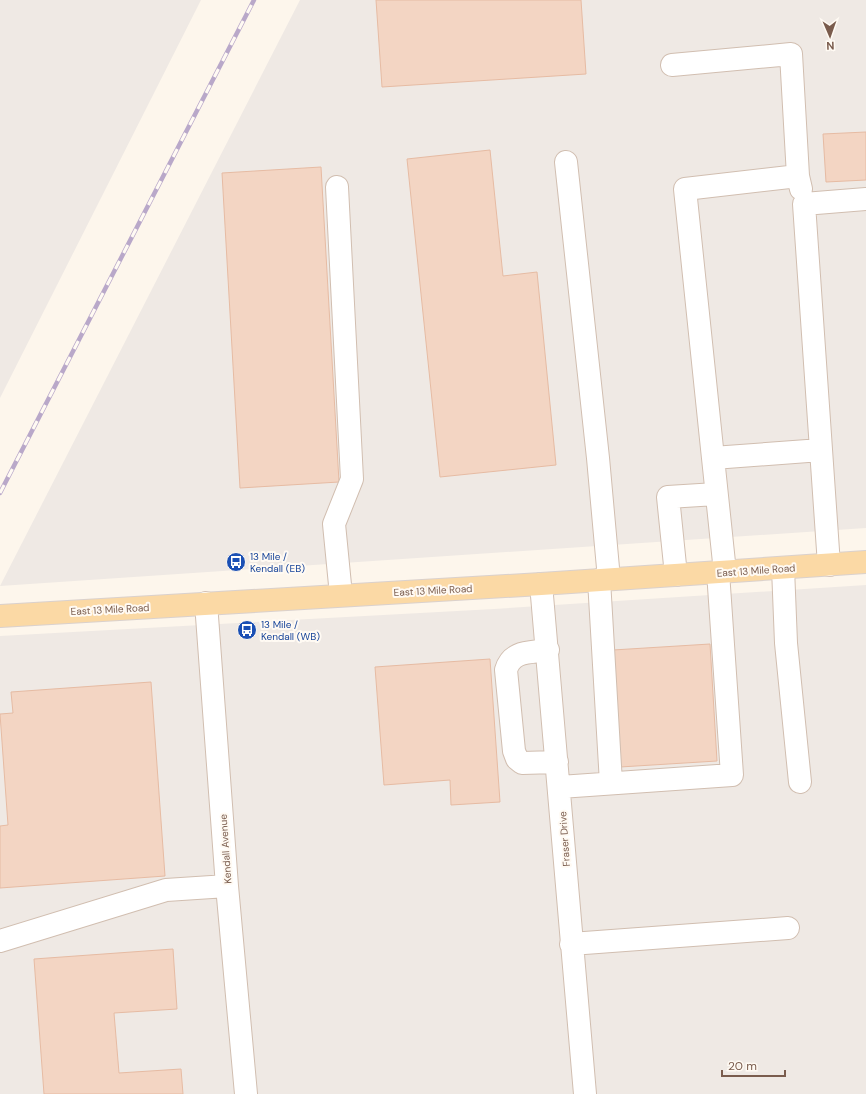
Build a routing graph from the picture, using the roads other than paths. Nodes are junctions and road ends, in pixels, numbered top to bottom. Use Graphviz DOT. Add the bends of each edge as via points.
graph roads {
  1 [pos="672,65"];
  2 [pos="566,162"];
  3 [pos="798,176"];
  4 [pos="337,187"];
  5 [pos="866,199"];
  6 [pos="804,204"];
  7 [pos="821,450"];
  8 [pos="713,458"];
  9 [pos="716,494"];
  10 [pos="866,562"];
  11 [pos="829,565"];
  12 [pos="783,568"];
  13 [pos="722,572"];
  14 [pos="676,575"];
  15 [pos="604,580"];
  16 [pos="542,584"];
  17 [pos="341,595"];
  18 [pos="206,603"];
  19 [pos="0,616"];
  20 [pos="548,650"];
  21 [pos="557,762"];
  22 [pos="800,782"];
  23 [pos="611,783"];
  24 [pos="560,786"];
  25 [pos="227,886"];
  26 [pos="788,928"];
  27 [pos="0,941"];
  28 [pos="571,944"];
  29 [pos="246,1094"];
  30 [pos="585,1094"];
  1 -- 3 [label="street" via="791,54"];
  2 -- 15 [label="street" via="597,450"];
  3 -- 6 [label="street"];
  3 -- 8 [label="street" via="685,189"];
  4 -- 17 [label="street" via="352,479 334,524"];
  5 -- 6 [label="street"];
  6 -- 7 [label="street"];
  7 -- 8 [label="street"];
  7 -- 11 [label="street"];
  8 -- 9 [label="street"];
  9 -- 13 [label="street"];
  9 -- 14 [label="street" via="668,497"];
  10 -- 11 [label="main road, East 13 Mile Road"];
  11 -- 12 [label="main road, East 13 Mile Road"];
  12 -- 13 [label="main road, East 13 Mile Road"];
  12 -- 22 [label="street" via="786,643"];
  13 -- 14 [label="main road, East 13 Mile Road"];
  13 -- 23 [label="street" via="732,775"];
  14 -- 15 [label="main road, East 13 Mile Road"];
  15 -- 16 [label="main road, East 13 Mile Road"];
  15 -- 23 [label="street"];
  16 -- 17 [label="main road, East 13 Mile Road"];
  16 -- 20 [label="street, Fraser Drive"];
  17 -- 18 [label="main road, East 13 Mile Road"];
  18 -- 19 [label="main road, East 13 Mile Road"];
  18 -- 25 [label="street, Kendall Avenue"];
  20 -- 21 [label="street, Fraser Drive"];
  20 -- 21 [label="street" via="516,655 509,661 506,670 517,759 522,763"];
  21 -- 24 [label="street, Fraser Drive"];
  23 -- 24 [label="street"];
  24 -- 28 [label="street, Fraser Drive"];
  25 -- 27 [label="street" via="166,890"];
  25 -- 29 [label="street, Kendall Avenue"];
  26 -- 28 [label="street"];
  28 -- 30 [label="street, Fraser Drive"];
}
